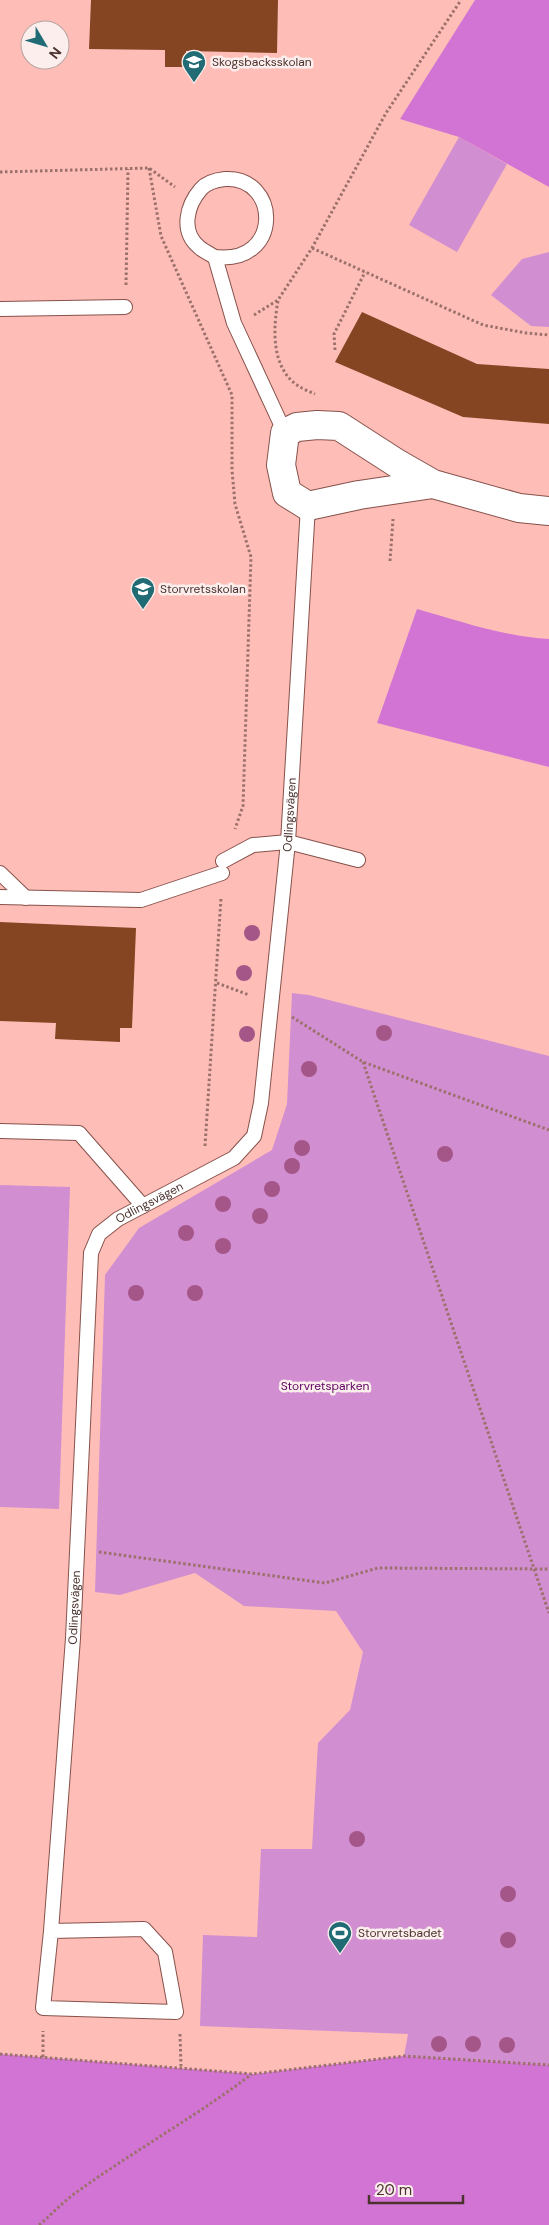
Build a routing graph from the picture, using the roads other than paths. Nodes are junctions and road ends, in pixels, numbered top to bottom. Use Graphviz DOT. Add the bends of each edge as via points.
graph roads {
  1 [pos="215,258"];
  2 [pos="125,307"];
  3 [pos="0,309"];
  4 [pos="285,433"];
  5 [pos="433,484"];
  6 [pos="308,506"];
  7 [pos="549,511"];
  8 [pos="288,842"];
  9 [pos="358,860"];
  10 [pos="0,873"];
  11 [pos="0,897"];
  12 [pos="26,898"];
  13 [pos="0,1131"];
  14 [pos="143,1206"];
  15 [pos="51,1931"];
  1 -- 1 [label="lane" via="244,255 259,243 266,228 267,213 262,199 245,183 217,180 204,186 192,199 187,218 189,232 198,247"];
  1 -- 4 [label="lane" via="234,323"];
  2 -- 3 [label="lane"];
  4 -- 5 [label="street" via="297,427 340,426"];
  4 -- 6 [label="street" via="281,465 287,493"];
  5 -- 6 [label="street"];
  5 -- 7 [label="street" via="519,508"];
  6 -- 8 [label="lane, Odlingsvägen"];
  8 -- 9 [label="lane"];
  8 -- 12 [label="lane" via="253,845 223,867 140,900"];
  8 -- 14 [label="lane, Odlingsvägen" via="261,1103 254,1136 234,1158"];
  10 -- 12 [label="lane"];
  11 -- 12 [label="lane"];
  13 -- 14 [label="lane" via="79,1133"];
  14 -- 15 [label="lane, Odlingsvägen" via="99,1234 91,1253 73,1638"];
  15 -- 15 [label="lane, Odlingsvägen" via="43,2008 176,2012 165,1952 144,1929"];
}
